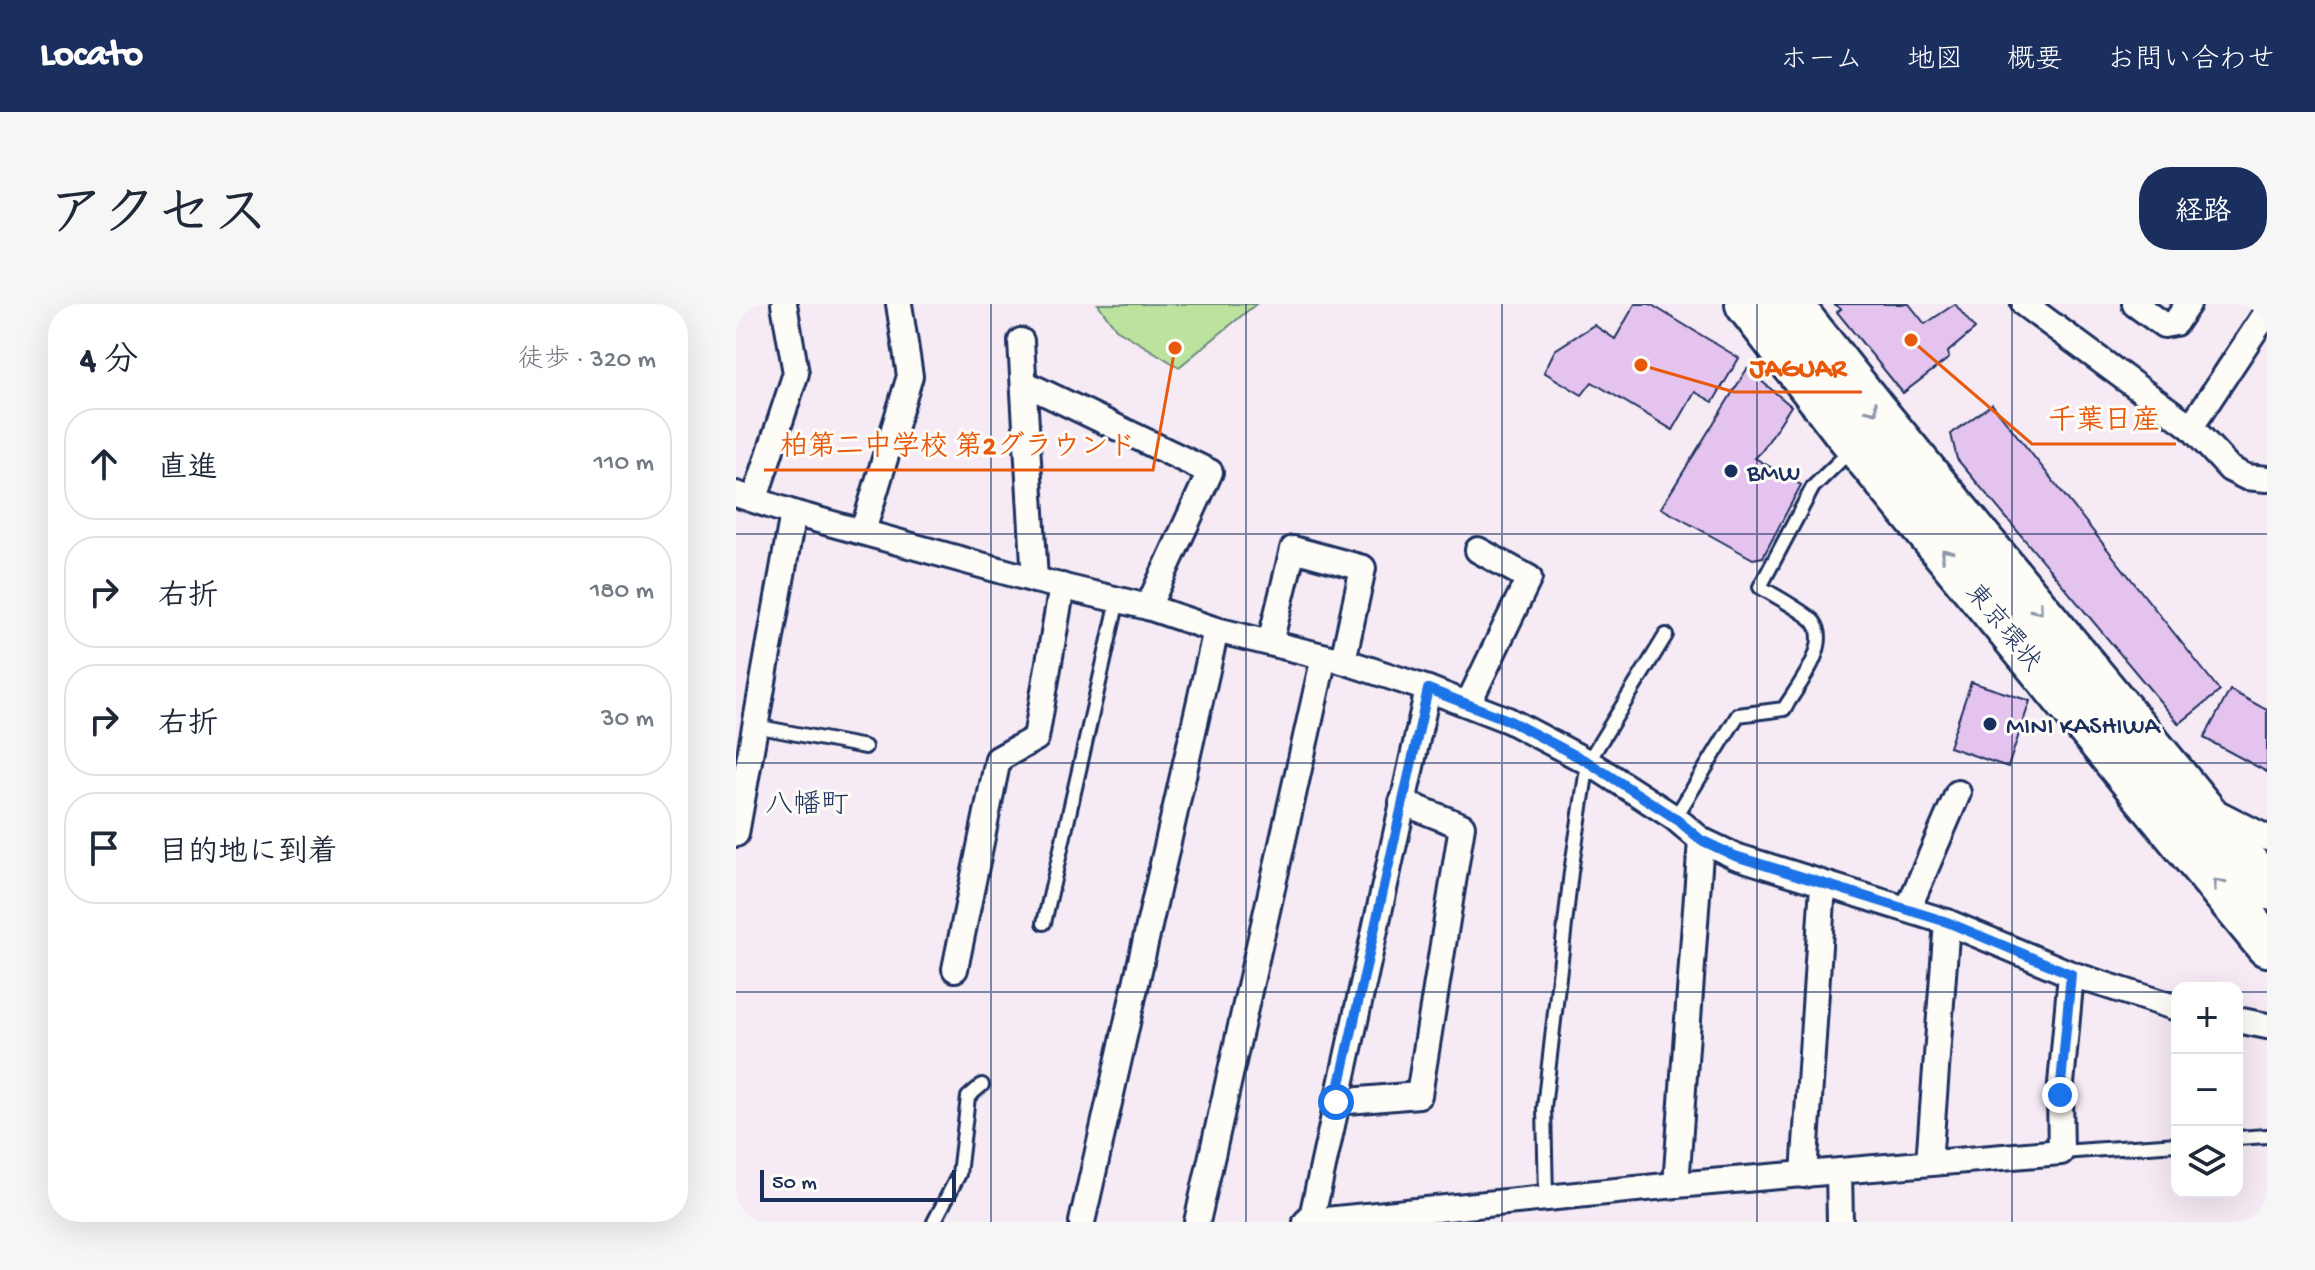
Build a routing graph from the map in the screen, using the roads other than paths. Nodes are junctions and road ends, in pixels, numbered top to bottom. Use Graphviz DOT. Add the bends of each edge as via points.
graph roads {
  1 [pos="784,304"];
  2 [pos="899,304"];
  3 [pos="1747,304"];
  4 [pos="1790,304"];
  5 [pos="2024,304"];
  6 [pos="2135,304"];
  7 [pos="2188,304"];
  8 [pos="2267,312"];
  9 [pos="1021,341"];
  10 [pos="1024,383"];
  11 [pos="2191,427"];
  12 [pos="1856,445"];
  13 [pos="2267,479"];
  14 [pos="745,496"];
  15 [pos="793,513"];
  16 [pos="863,531"];
  17 [pos="1478,550"];
  18 [pos="1035,580"];
  19 [pos="1062,586"];
  20 [pos="1118,600"];
  21 [pos="1148,607"];
  22 [pos="1216,630"];
  23 [pos="1666,635"];
  24 [pos="1270,643"];
  25 [pos="1334,659"];
  26 [pos="1428,689"];
  27 [pos="1468,704"];
  28 [pos="755,726"];
  29 [pos="865,747"];
  30 [pos="1588,762"];
  31 [pos="1958,793"];
  32 [pos="1402,802"];
  33 [pos="2198,803"];
  34 [pos="1675,818"];
  35 [pos="736,834"];
  36 [pos="2267,838"];
  37 [pos="1701,840"];
  38 [pos="1823,885"];
  39 [pos="2267,888"];
  40 [pos="1908,909"];
  41 [pos="1947,922"];
  42 [pos="1044,923"];
  43 [pos="2267,945"];
  44 [pos="955,969"];
  45 [pos="2071,974"];
  46 [pos="2171,1006"];
  47 [pos="2243,1021"];
  48 [pos="2267,1026"];
  49 [pos="982,1085"];
  50 [pos="1336,1102"];
  51 [pos="2267,1136"];
  52 [pos="2243,1138"];
  53 [pos="2171,1144"];
  54 [pos="2061,1152"];
  55 [pos="1929,1163"];
  56 [pos="1839,1172"];
  57 [pos="1804,1175"];
  58 [pos="1676,1185"];
  59 [pos="1546,1197"];
  60 [pos="934,1222"];
  61 [pos="1082,1222"];
  62 [pos="1197,1222"];
  63 [pos="1308,1222"];
  64 [pos="1840,1222"];
  1 -- 14 [label="street" via="796,373"];
  2 -- 16 [label="street" via="910,376"];
  3 -- 12 [label="highway, 東京環状"];
  4 -- 33 [label="highway, 東京環状, one-way"];
  5 -- 11 [label="street"];
  6 -- 7 [label="street" via="2164,325 2175,323"];
  8 -- 11 [label="street"];
  9 -- 10 [label="street"];
  10 -- 18 [label="street"];
  10 -- 21 [label="street" via="1210,472"];
  11 -- 13 [label="street" via="2230,469"];
  12 -- 34 [label="lane" via="1813,487 1760,587 1814,622 1820,638 1817,653 1784,709 1738,715"];
  43 -- 12 [label="highway, 東京環状, one-way"];
  14 -- 15 [label="street"];
  15 -- 16 [label="street"];
  15 -- 28 [label="street"];
  16 -- 18 [label="street"];
  17 -- 27 [label="street" via="1529,578"];
  18 -- 19 [label="street"];
  19 -- 20 [label="street"];
  19 -- 44 [label="street" via="1036,738 998,759"];
  20 -- 21 [label="street"];
  20 -- 42 [label="lane"];
  21 -- 22 [label="street"];
  22 -- 24 [label="street"];
  22 -- 61 [label="street"];
  23 -- 30 [label="lane"];
  24 -- 25 [label="street"];
  24 -- 25 [label="street" via="1293,549 1363,568"];
  25 -- 26 [label="street"];
  25 -- 62 [label="street"];
  26 -- 27 [label="street"];
  26 -- 32 [label="street"];
  27 -- 30 [label="street"];
  28 -- 29 [label="lane"];
  28 -- 35 [label="street"];
  30 -- 34 [label="street"];
  30 -- 59 [label="lane" via="1544,1108"];
  31 -- 40 [label="street"];
  32 -- 50 [label="street"];
  32 -- 50 [label="street" via="1462,826 1419,1095"];
  33 -- 36 [label="street"];
  33 -- 39 [label="highway, 東京環状"];
  34 -- 37 [label="street"];
  37 -- 38 [label="street"];
  37 -- 58 [label="street"];
  38 -- 40 [label="street"];
  38 -- 57 [label="street"];
  40 -- 41 [label="street"];
  41 -- 45 [label="street"];
  41 -- 55 [label="street"];
  45 -- 46 [label="street"];
  45 -- 54 [label="street" via="2060,1095"];
  47 -- 48 [label="street"];
  49 -- 60 [label="lane" via="968,1097 959,1174"];
  50 -- 63 [label="street"];
  51 -- 52 [label="lane"];
  53 -- 54 [label="lane"];
  54 -- 55 [label="street"];
  55 -- 56 [label="street"];
  56 -- 57 [label="street"];
  56 -- 64 [label="street"];
  57 -- 58 [label="street"];
  58 -- 59 [label="street"];
  59 -- 63 [label="street"];
}
